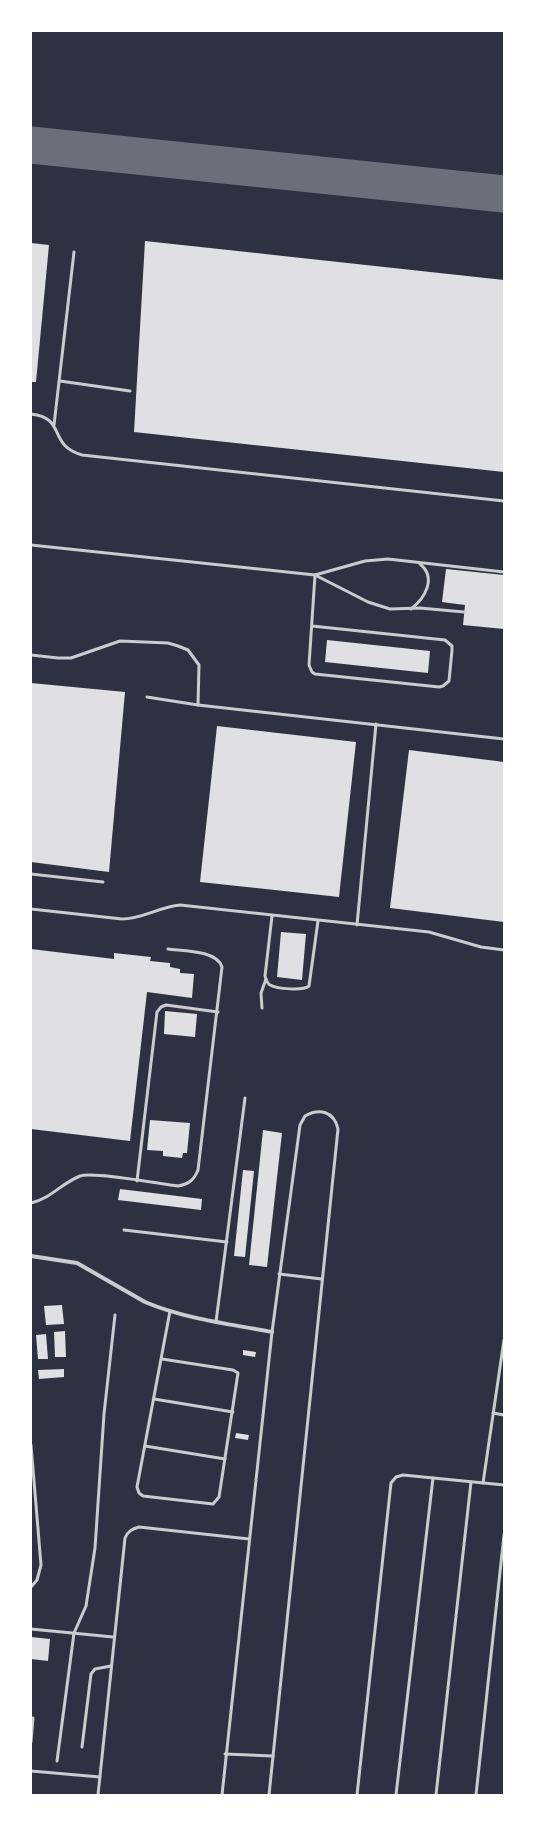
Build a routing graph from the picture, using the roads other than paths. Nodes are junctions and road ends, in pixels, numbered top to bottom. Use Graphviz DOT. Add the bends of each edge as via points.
graph roads {
  1 [pos="74,252"];
  2 [pos="60,381"];
  3 [pos="130,391"];
  4 [pos="31,414"];
  5 [pos="54,425"];
  6 [pos="504,502"];
  7 [pos="31,545"];
  8 [pos="418,562"];
  9 [pos="504,572"];
  10 [pos="315,575"];
  11 [pos="410,609"];
  12 [pos="464,612"];
  13 [pos="312,626"];
  14 [pos="31,655"];
  15 [pos="147,697"];
  16 [pos="198,705"];
  17 [pos="376,724"];
  18 [pos="504,739"];
  19 [pos="31,874"];
  20 [pos="103,882"];
  21 [pos="31,909"];
  22 [pos="272,916"];
  23 [pos="318,920"];
  24 [pos="358,925"];
  25 [pos="168,949"];
  26 [pos="504,950"];
  27 [pos="266,980"];
  28 [pos="262,1008"];
  29 [pos="218,1012"];
  30 [pos="245,1098"];
  31 [pos="137,1181"];
  32 [pos="31,1203"];
  33 [pos="124,1230"];
  34 [pos="227,1242"];
  35 [pos="31,1256"];
  36 [pos="279,1274"];
  37 [pos="322,1279"];
  38 [pos="170,1311"];
  39 [pos="115,1315"];
  40 [pos="216,1322"];
  41 [pos="272,1332"];
  42 [pos="504,1340"];
  43 [pos="162,1359"];
  44 [pos="154,1399"];
  45 [pos="233,1412"];
  46 [pos="493,1413"];
  47 [pos="504,1415"];
  48 [pos="31,1445"];
  49 [pos="145,1446"];
  50 [pos="225,1459"];
  51 [pos="433,1478"];
  52 [pos="470,1482"];
  53 [pos="483,1483"];
  54 [pos="504,1485"];
  55 [pos="504,1535"];
  56 [pos="249,1539"];
  57 [pos="31,1587"];
  58 [pos="31,1629"];
  59 [pos="74,1633"];
  60 [pos="113,1637"];
  61 [pos="111,1666"];
  62 [pos="33,1718"];
  63 [pos="31,1742"];
  64 [pos="82,1747"];
  65 [pos="225,1754"];
  66 [pos="273,1756"];
  67 [pos="57,1761"];
  68 [pos="31,1771"];
  69 [pos="100,1777"];
  70 [pos="98,1795"];
  71 [pos="222,1795"];
  72 [pos="269,1795"];
  73 [pos="357,1795"];
  74 [pos="396,1795"];
  75 [pos="436,1795"];
  76 [pos="476,1795"];
  1 -- 2 [label="lane"];
  2 -- 3 [label="lane"];
  2 -- 5 [label="lane"];
  4 -- 5 [label="lane" via="42,416"];
  5 -- 6 [label="lane" via="66,449 82,455"];
  7 -- 10 [label="lane"];
  8 -- 9 [label="lane"];
  8 -- 10 [label="lane" via="376,560"];
  8 -- 11 [label="lane" via="426,572 427,587 422,600"];
  10 -- 11 [label="lane" via="368,602 390,609"];
  10 -- 13 [label="lane"];
  11 -- 12 [label="lane"];
  13 -- 13 [label="lane" via="309,665 315,674 439,687 449,681 452,646 446,640"];
  14 -- 16 [label="lane" via="71,658 120,641 168,643 188,650 199,665"];
  15 -- 16 [label="lane"];
  16 -- 17 [label="lane"];
  17 -- 18 [label="lane"];
  17 -- 24 [label="lane"];
  19 -- 20 [label="lane"];
  21 -- 22 [label="lane" via="122,919 136,918 158,909 180,905"];
  22 -- 23 [label="lane"];
  22 -- 27 [label="lane"];
  23 -- 24 [label="lane"];
  23 -- 27 [label="lane" via="309,986 301,989 276,987"];
  24 -- 26 [label="lane" via="429,932 481,947"];
  25 -- 29 [label="lane" via="212,956 218,960 222,971"];
  27 -- 28 [label="lane" via="261,993"];
  29 -- 31 [label="lane" via="196,1175 189,1183 178,1186"];
  29 -- 31 [label="lane" via="166,1006 157,1012"];
  30 -- 34 [label="lane"];
  31 -- 32 [label="lane" via="87,1174"];
  33 -- 34 [label="lane"];
  34 -- 40 [label="lane"];
  35 -- 38 [label="street" via="78,1263 145,1302"];
  36 -- 37 [label="lane"];
  36 -- 37 [label="lane" via="300,1125 305,1116 317,1111 329,1114 338,1129"];
  36 -- 41 [label="lane"];
  37 -- 66 [label="lane"];
  38 -- 40 [label="street"];
  38 -- 43 [label="lane"];
  39 -- 59 [label="lane" via="104,1414 95,1548 86,1606"];
  40 -- 41 [label="street"];
  41 -- 56 [label="lane"];
  42 -- 46 [label="lane"];
  43 -- 44 [label="lane"];
  43 -- 45 [label="lane" via="236,1371 238,1376"];
  44 -- 45 [label="lane"];
  44 -- 49 [label="lane"];
  45 -- 50 [label="lane"];
  46 -- 47 [label="lane"];
  46 -- 53 [label="lane"];
  48 -- 57 [label="lane" via="41,1565 37,1580"];
  49 -- 50 [label="lane"];
  49 -- 50 [label="lane" via="138,1487 139,1493 143,1496 213,1504 219,1497"];
  51 -- 52 [label="lane"];
  51 -- 73 [label="lane" via="403,1475 396,1477 391,1483"];
  51 -- 74 [label="lane"];
  52 -- 53 [label="lane"];
  52 -- 75 [label="lane"];
  53 -- 54 [label="lane"];
  55 -- 76 [label="lane"];
  56 -- 60 [label="lane" via="133,1528 125,1538"];
  56 -- 65 [label="lane"];
  58 -- 59 [label="lane"];
  59 -- 60 [label="lane"];
  59 -- 67 [label="lane"];
  60 -- 61 [label="lane"];
  61 -- 64 [label="lane" via="98,1668 91,1674"];
  61 -- 69 [label="lane"];
  62 -- 63 [label="lane"];
  65 -- 66 [label="lane"];
  65 -- 71 [label="lane"];
  66 -- 72 [label="lane"];
  68 -- 69 [label="lane"];
  69 -- 70 [label="lane"];
}
